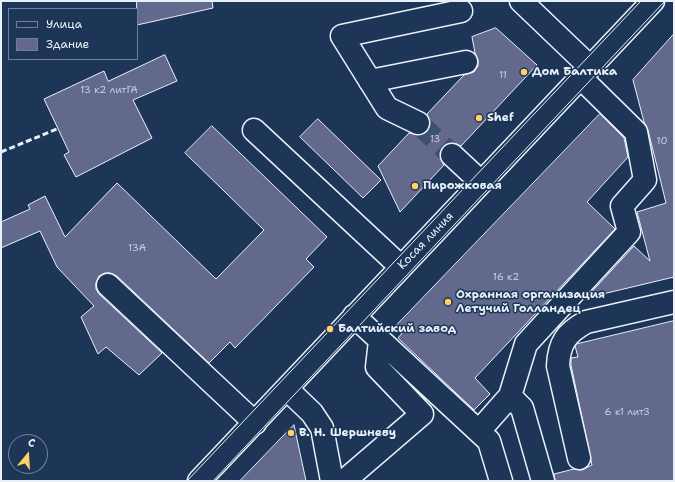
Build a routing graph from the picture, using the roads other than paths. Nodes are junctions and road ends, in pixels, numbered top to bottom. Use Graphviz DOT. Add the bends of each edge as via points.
graph roads {
  1 [pos="521,1"];
  2 [pos="653,1"];
  3 [pos="461,11"];
  4 [pos="466,62"];
  5 [pos="585,72"];
  6 [pos="370,81"];
  7 [pos="418,123"];
  8 [pos="254,130"];
  9 [pos="452,155"];
  10 [pos="481,182"];
  11 [pos="401,267"];
  12 [pos="108,285"];
  13 [pos="674,302"];
  14 [pos="354,316"];
  15 [pos="380,341"];
  16 [pos="287,389"];
  17 [pos="510,396"];
  18 [pos="255,423"];
  19 [pos="479,431"];
  20 [pos="579,458"];
  21 [pos="199,481"];
  22 [pos="332,481"];
  23 [pos="344,481"];
  24 [pos="501,481"];
  25 [pos="543,481"];
  1 -- 5 [label="street"];
  2 -- 5 [label="street, Косая линия"];
  3 -- 6 [label="street" via="342,36"];
  4 -- 6 [label="street"];
  5 -- 10 [label="street, Косая линия"];
  5 -- 17 [label="street" via="636,132 645,180 622,206 629,232 526,344"];
  6 -- 7 [label="street" via="387,108"];
  8 -- 11 [label="street"];
  9 -- 10 [label="street"];
  10 -- 11 [label="street, Косая линия"];
  11 -- 14 [label="street, Косая линия"];
  12 -- 18 [label="street"];
  13 -- 20 [label="street" via="586,322 564,339 559,352 558,366"];
  14 -- 15 [label="street"];
  14 -- 16 [label="street, Косая линия"];
  15 -- 19 [label="street"];
  15 -- 23 [label="street" via="376,367 422,414"];
  16 -- 18 [label="street, Косая линия"];
  16 -- 22 [label="street" via="312,413 322,428"];
  17 -- 19 [label="street"];
  17 -- 25 [label="street" via="522,408"];
  18 -- 21 [label="street, Косая линия"];
  19 -- 24 [label="street" via="489,441"];
}
